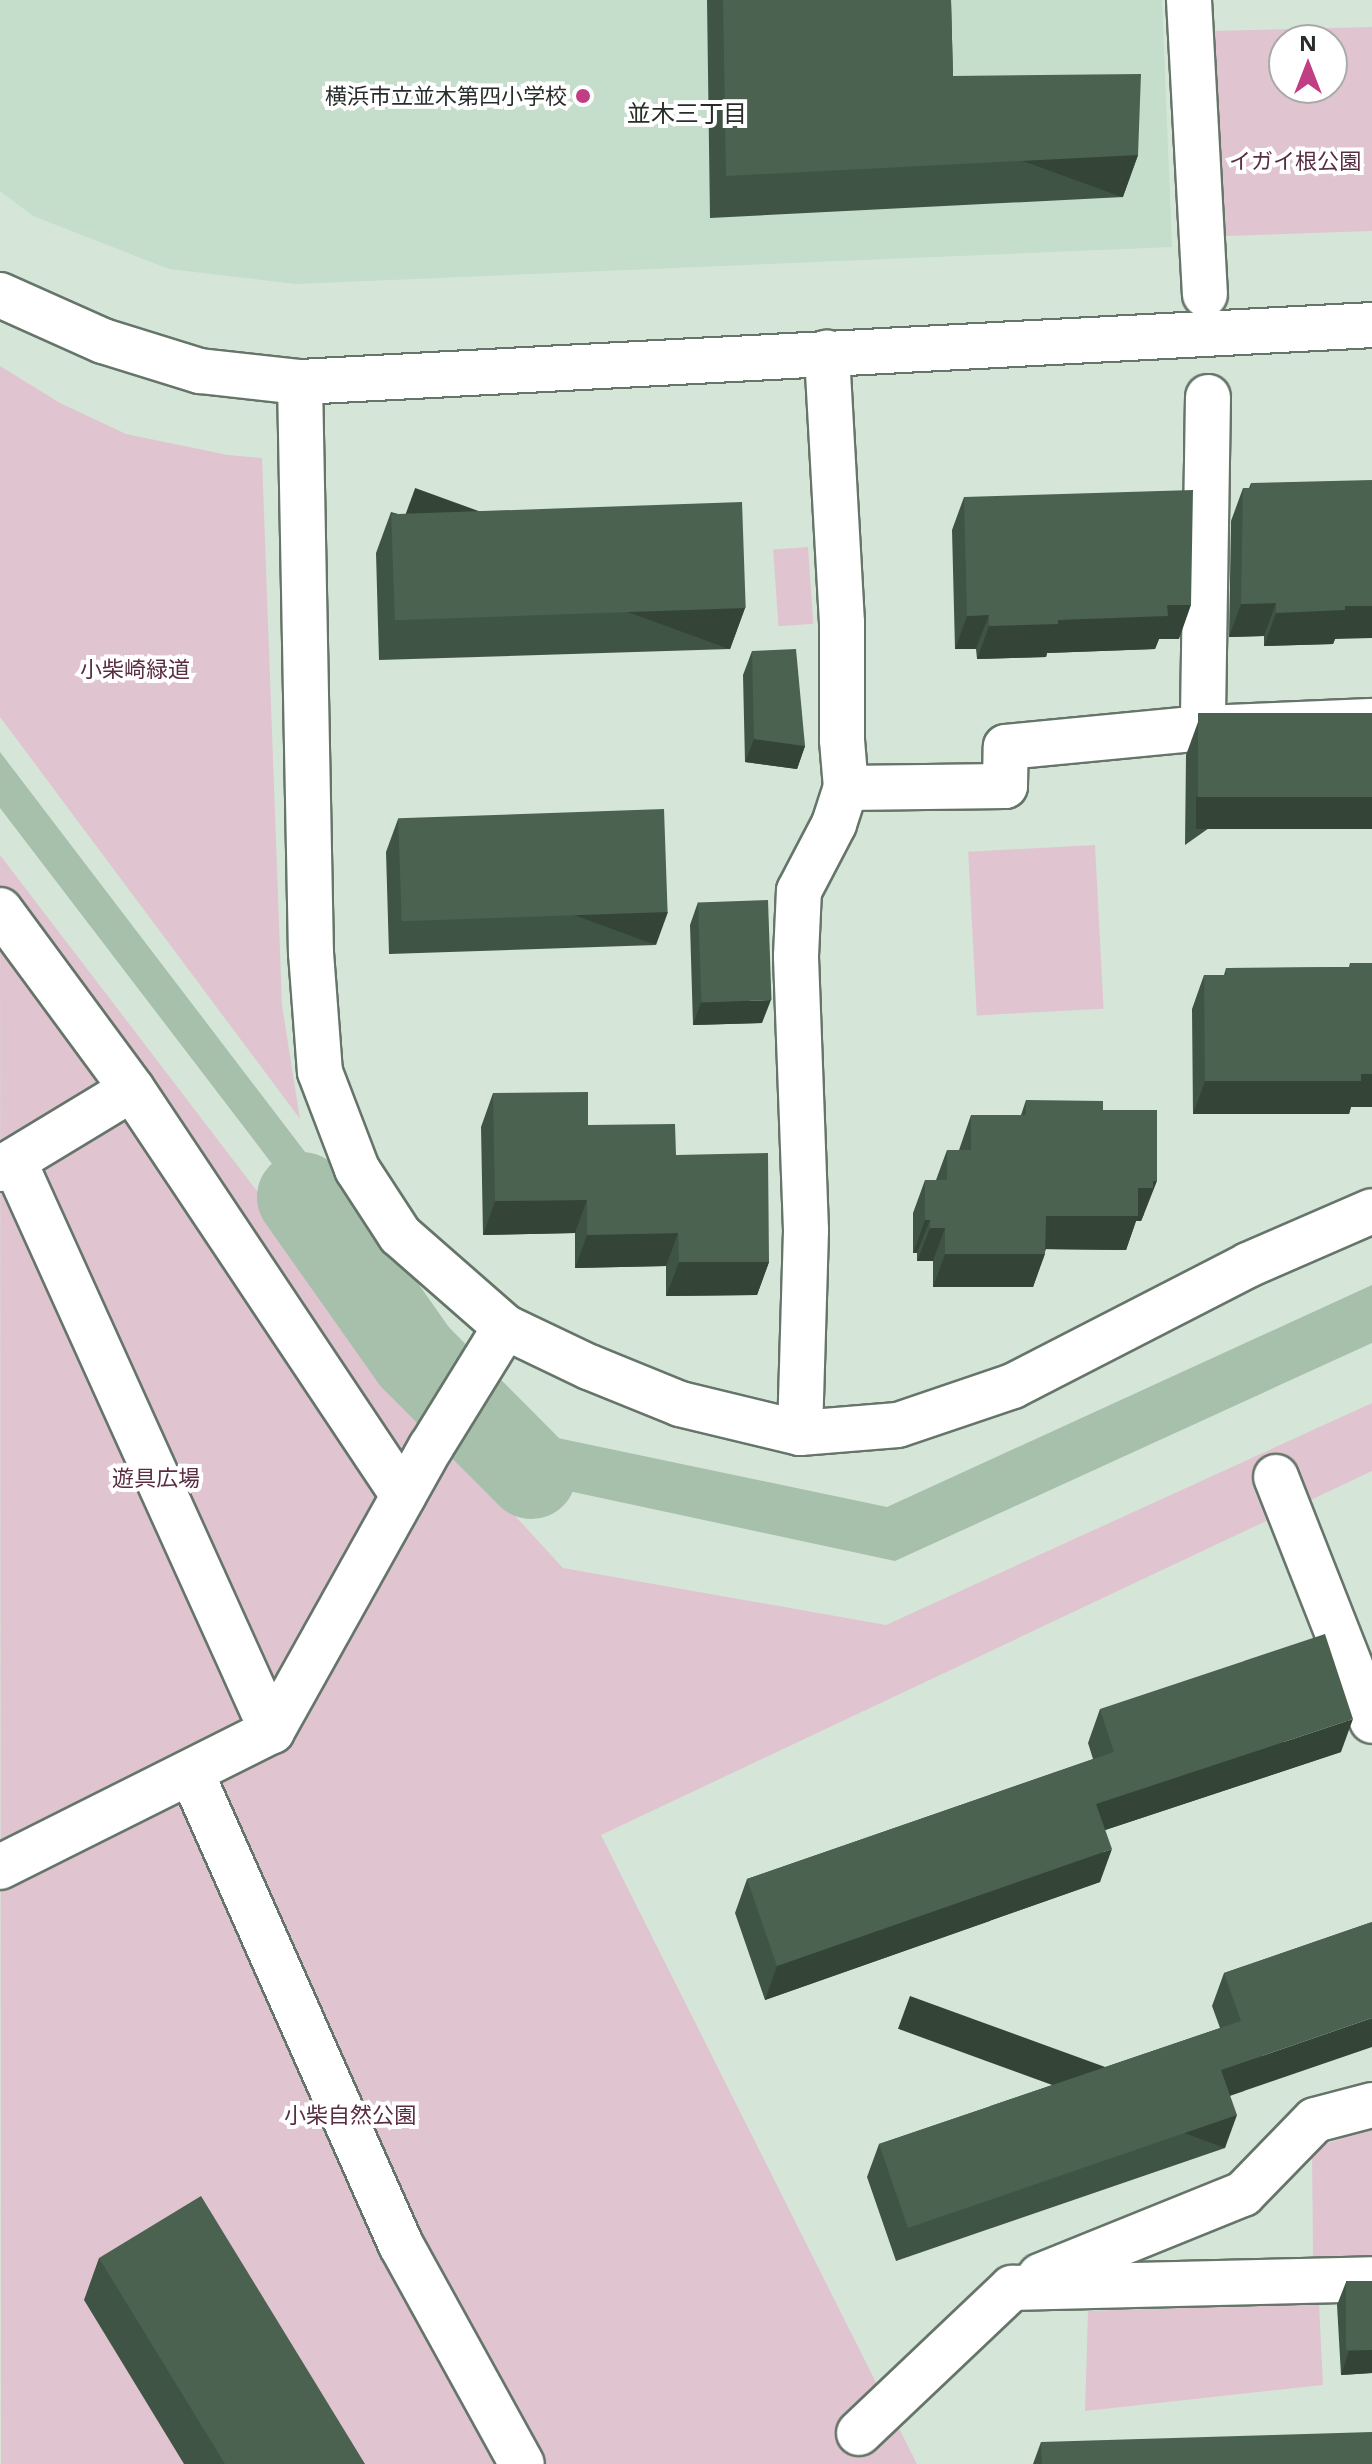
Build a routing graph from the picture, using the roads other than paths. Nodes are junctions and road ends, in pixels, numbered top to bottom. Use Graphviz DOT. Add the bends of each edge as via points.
graph roads {
  1 [pos="1189,0"];
  2 [pos="0,295"];
  3 [pos="1205,295"];
  4 [pos="1372,325"];
  5 [pos="827,352"];
  6 [pos="300,382"];
  7 [pos="1208,397"];
  8 [pos="1372,721"];
  9 [pos="1203,728"];
  10 [pos="846,788"];
  11 [pos="0,910"];
  12 [pos="132,1089"];
  13 [pos="7,1165"];
  14 [pos="1372,1211"];
  15 [pos="496,1342"];
  16 [pos="800,1433"];
  17 [pos="1276,1477"];
  18 [pos="403,1496"];
  19 [pos="1372,1721"];
  20 [pos="272,1731"];
  21 [pos="191,1772"];
  22 [pos="0,1867"];
  23 [pos="1372,2105"];
  24 [pos="1372,2279"];
  25 [pos="1012,2288"];
  26 [pos="859,2433"];
  27 [pos="522,2464"];
  1 -- 3 [label="street"];
  2 -- 6 [label="street" via="103,341 200,371"];
  4 -- 5 [label="street"];
  5 -- 6 [label="street"];
  5 -- 10 [label="street"];
  6 -- 15 [label="street" via="311,953 320,1072 357,1169 400,1235"];
  7 -- 9 [label="street"];
  8 -- 9 [label="street"];
  9 -- 10 [label="street" via="1006,747 1005,786"];
  10 -- 16 [label="street" via="834,824 799,891 796,956 806,1230"];
  11 -- 12 [label="street"];
  12 -- 13 [label="street"];
  12 -- 18 [label="street"];
  13 -- 20 [label="street"];
  14 -- 16 [label="street" via="1248,1265 1013,1386 898,1425"];
  15 -- 16 [label="street" via="589,1367 680,1404"];
  15 -- 18 [label="street"];
  17 -- 19 [label="street"];
  18 -- 20 [label="street"];
  20 -- 21 [label="street"];
  21 -- 22 [label="street"];
  21 -- 27 [label="street" via="401,2245"];
  23 -- 25 [label="street" via="1315,2120 1243,2194"];
  24 -- 25 [label="street"];
  25 -- 26 [label="street"];
}
